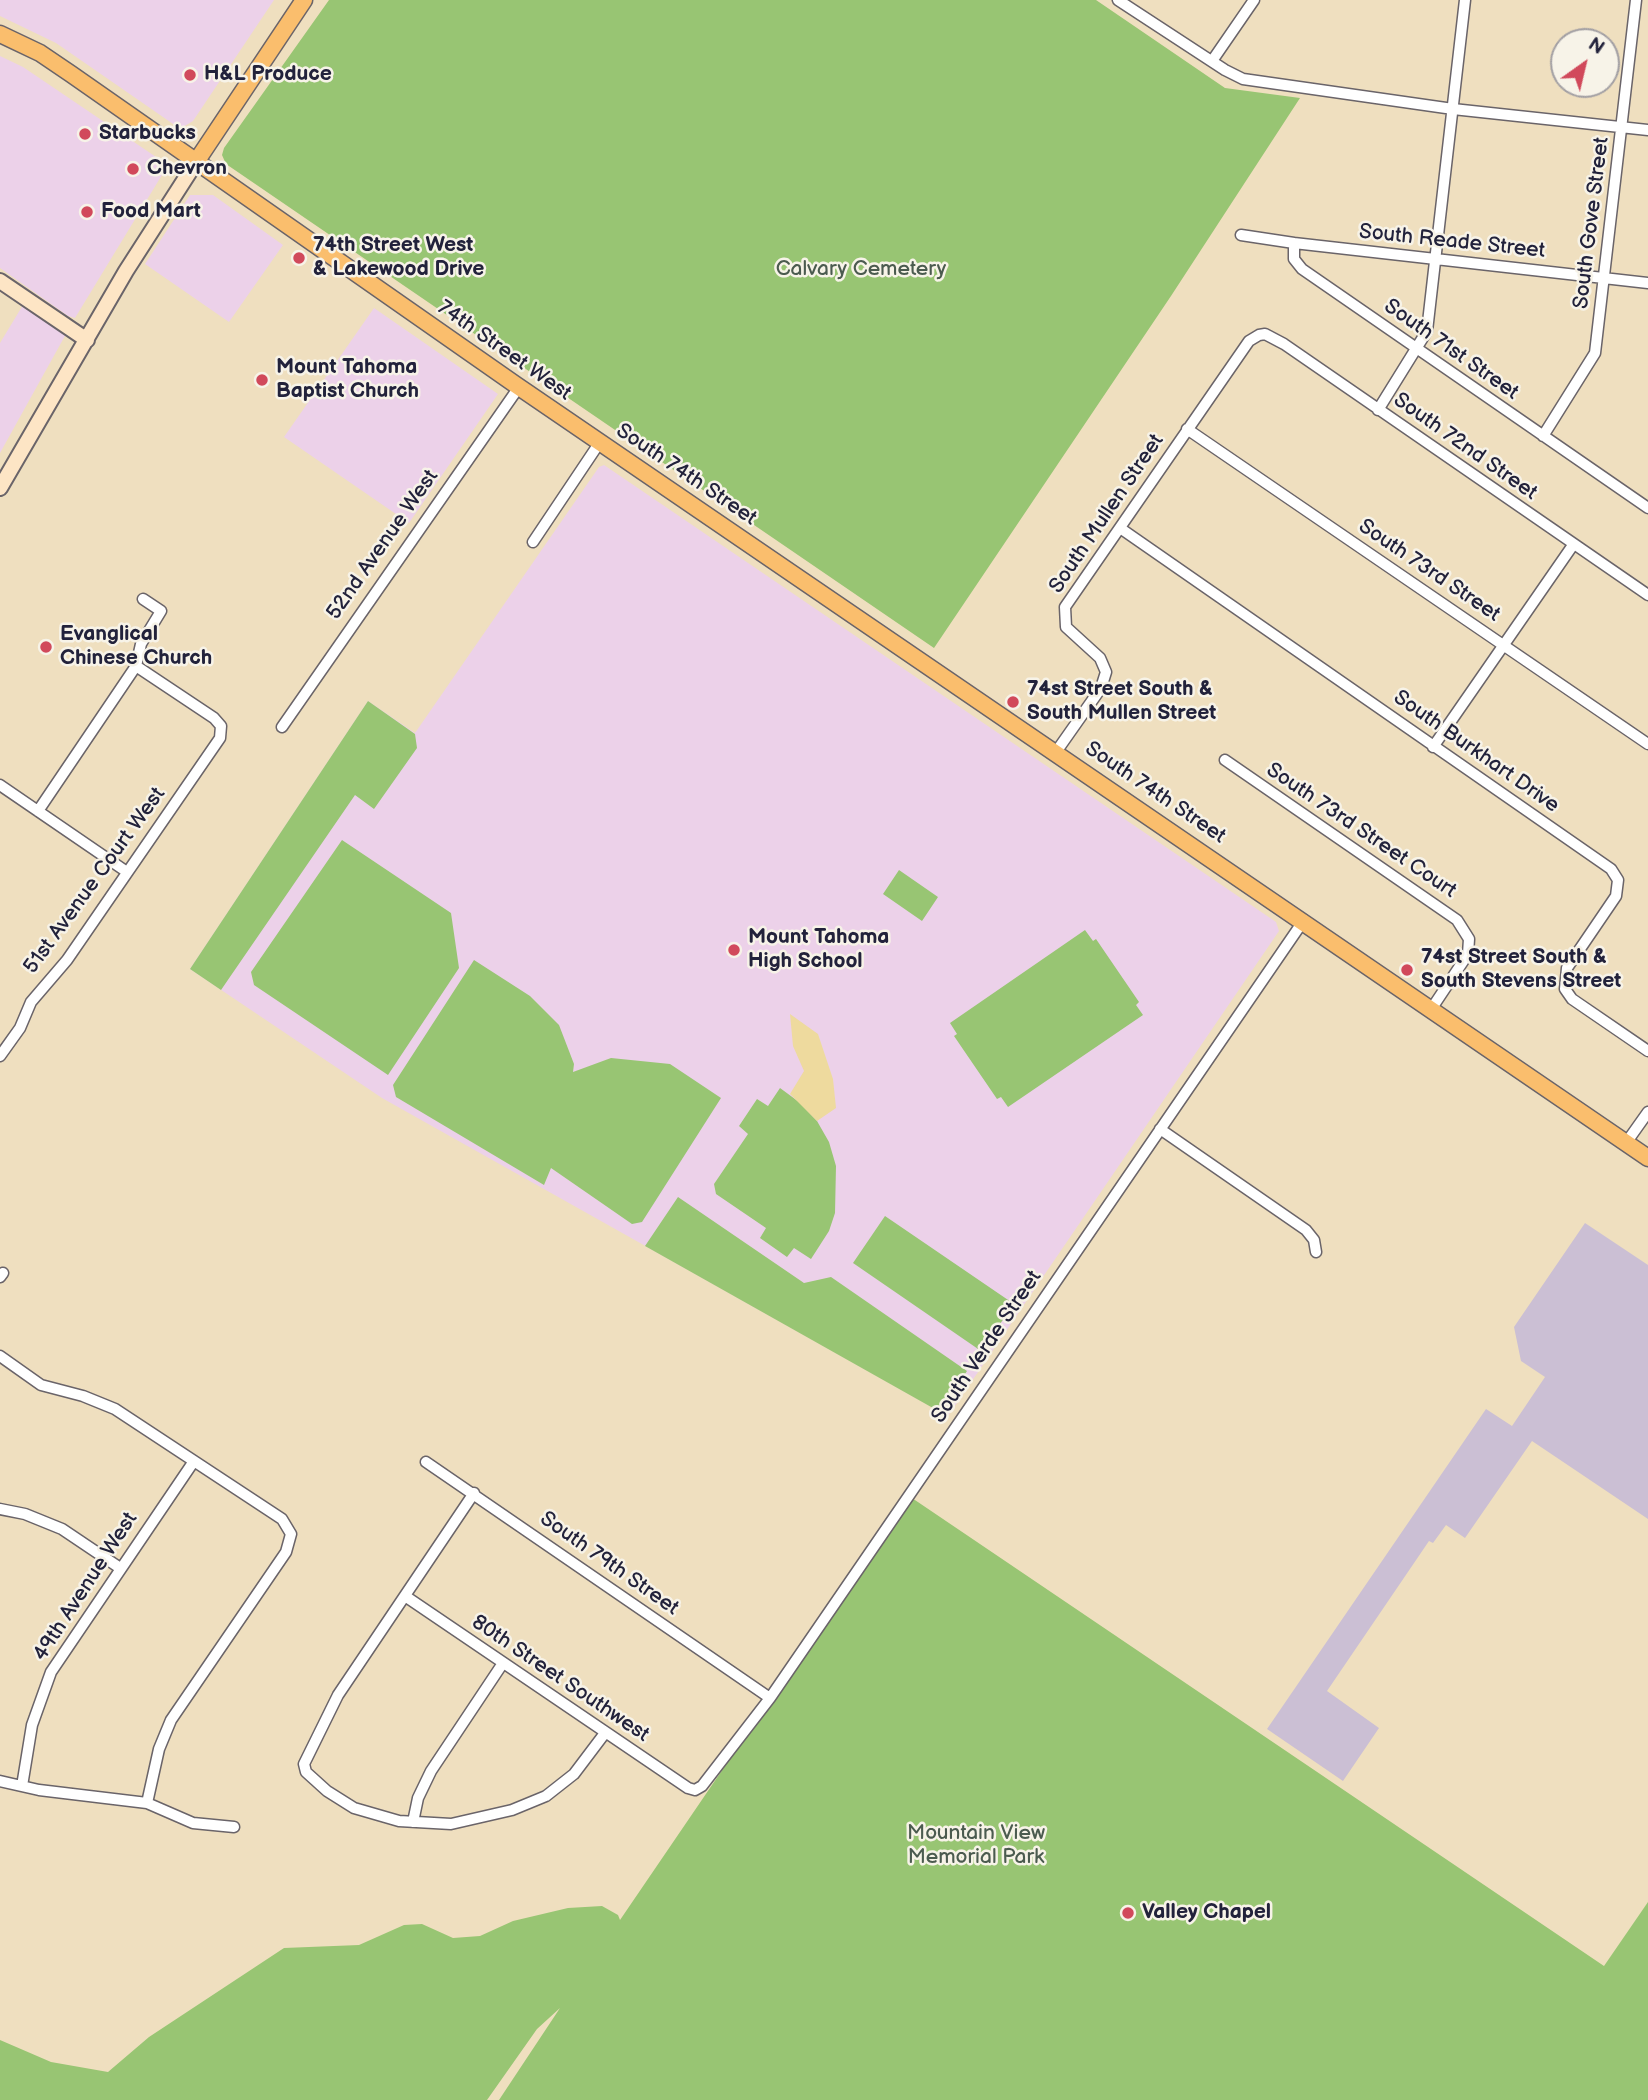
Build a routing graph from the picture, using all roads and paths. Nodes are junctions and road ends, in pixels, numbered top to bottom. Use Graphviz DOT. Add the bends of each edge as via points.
graph roads {
  1 [pos="304,0"];
  2 [pos="1118,0"];
  3 [pos="1254,0"];
  4 [pos="1465,0"];
  5 [pos="1636,0"];
  6 [pos="0,34"];
  7 [pos="1212,61"];
  8 [pos="1453,109"];
  9 [pos="1623,127"];
  10 [pos="1648,130"];
  11 [pos="196,162"];
  12 [pos="1241,235"];
  13 [pos="1294,243"];
  14 [pos="1436,261"];
  15 [pos="1604,278"];
  16 [pos="0,281"];
  17 [pos="1648,283"];
  18 [pos="1259,335"];
  19 [pos="87,340"];
  20 [pos="1417,350"];
  21 [pos="519,387"];
  22 [pos="1378,410"];
  23 [pos="567,420"];
  24 [pos="1187,429"];
  25 [pos="1543,436"];
  26 [pos="600,442"];
  27 [pos="1,485"];
  28 [pos="1648,508"];
  29 [pos="1119,528"];
  30 [pos="533,542"];
  31 [pos="1573,545"];
  32 [pos="1648,595"];
  33 [pos="144,599"];
  34 [pos="1504,645"];
  35 [pos="136,666"];
  36 [pos="282,727"];
  37 [pos="1648,744"];
  38 [pos="1433,747"];
  39 [pos="1056,752"];
  40 [pos="1225,760"];
  41 [pos="0,785"];
  42 [pos="38,811"];
  43 [pos="127,873"];
  44 [pos="1304,920"];
  45 [pos="1432,1008"];
  46 [pos="1648,1051"];
  47 [pos="0,1056"];
  48 [pos="1648,1112"];
  49 [pos="1160,1129"];
  50 [pos="1626,1143"];
  51 [pos="1648,1157"];
  52 [pos="1316,1252"];
  53 [pos="0,1356"];
  54 [pos="194,1461"];
  55 [pos="426,1462"];
  56 [pos="474,1493"];
  57 [pos="0,1509"];
  58 [pos="120,1568"];
  59 [pos="405,1596"];
  60 [pos="502,1663"];
  61 [pos="770,1698"];
  62 [pos="605,1733"];
  63 [pos="0,1781"];
  64 [pos="22,1786"];
  65 [pos="695,1790"];
  66 [pos="146,1803"];
  67 [pos="414,1822"];
  68 [pos="234,1827"];
  1 -- 11 [label="main road"];
  2 -- 7 [label="street"];
  3 -- 7 [label="street"];
  4 -- 8 [label="street"];
  5 -- 9 [label="street, South Gove Street"];
  6 -- 11 [label="main road, 74th Street West" via="56,64"];
  7 -- 8 [label="street" via="1243,79"];
  8 -- 9 [label="street"];
  8 -- 14 [label="street"];
  9 -- 10 [label="street"];
  9 -- 15 [label="street, South Gove Street"];
  11 -- 19 [label="main road"];
  11 -- 21 [label="main road, 74th Street West"];
  12 -- 13 [label="street"];
  13 -- 14 [label="street, South Reade Street"];
  13 -- 20 [label="street, South 71st Street" via="1294,258 1302,269"];
  14 -- 15 [label="street, South Reade Street"];
  14 -- 20 [label="street" via="1427,331"];
  15 -- 17 [label="street, South Reade Street"];
  15 -- 25 [label="street, South Gove Street" via="1595,353"];
  16 -- 19 [label="main road"];
  18 -- 22 [label="street, South 72nd Street" via="1284,344"];
  18 -- 24 [label="street, South Mullen Street" via="1249,341"];
  19 -- 27 [label="main road"];
  20 -- 22 [label="street"];
  20 -- 25 [label="street, South 71st Street"];
  21 -- 23 [label="main road, 74th Street West"];
  21 -- 36 [label="street, 52nd Avenue West"];
  22 -- 31 [label="street, South 72nd Street"];
  23 -- 26 [label="main road, South 74th Street"];
  24 -- 29 [label="street, South Mullen Street"];
  24 -- 34 [label="street, South 73rd Street"];
  25 -- 28 [label="street, South 71st Street"];
  26 -- 30 [label="street"];
  26 -- 39 [label="main road, South 74th Street"];
  29 -- 38 [label="street, South Burkhart Drive"];
  29 -- 39 [label="street, South Mullen Street" via="1065,607 1066,627 1100,658 1106,672 1101,688"];
  31 -- 32 [label="street, South 72nd Street"];
  31 -- 34 [label="street"];
  33 -- 35 [label="street" via="161,611 141,644"];
  34 -- 37 [label="street, South 73rd Street"];
  34 -- 38 [label="street"];
  35 -- 42 [label="street"];
  35 -- 43 [label="street, 51st Avenue Court West" via="206,712 222,730"];
  38 -- 46 [label="street, South Burkhart Drive" via="1611,869 1618,880 1616,896 1567,968 1565,989 1572,999"];
  39 -- 44 [label="main road, South 74th Street"];
  40 -- 45 [label="street, South 73rd Street Court" via="1449,914 1469,939 1465,963"];
  41 -- 42 [label="street"];
  42 -- 43 [label="street"];
  43 -- 47 [label="street, 51st Avenue Court West" via="31,1002"];
  44 -- 45 [label="main road, South 74th Street"];
  44 -- 49 [label="street, South Verde Street"];
  45 -- 50 [label="main road, South 74th Street"];
  48 -- 50 [label="street"];
  49 -- 52 [label="street" via="1306,1230"];
  49 -- 61 [label="street, South Verde Street"];
  50 -- 51 [label="main road, South 74th Street"];
  53 -- 54 [label="street" via="41,1385 116,1409"];
  54 -- 58 [label="street, 49th Avenue West"];
  54 -- 66 [label="street" via="282,1520 291,1535 286,1552 171,1720"];
  55 -- 56 [label="street, South 79th Street"];
  56 -- 59 [label="street"];
  56 -- 61 [label="street, South 79th Street"];
  57 -- 58 [label="street" via="62,1529"];
  58 -- 64 [label="street, 49th Avenue West" via="51,1672 32,1726"];
  59 -- 60 [label="street, 80th Street Southwest"];
  59 -- 67 [label="street" via="328,1712 304,1768 354,1808"];
  60 -- 62 [label="street, 80th Street Southwest"];
  60 -- 67 [label="street" via="431,1771 418,1798"];
  61 -- 65 [label="street, South Verde Street"];
  62 -- 65 [label="street, 80th Street Southwest"];
  62 -- 67 [label="street" via="574,1774 528,1805 451,1824"];
  63 -- 64 [label="street"];
  64 -- 66 [label="street"];
  66 -- 68 [label="street" via="193,1823"];
}
